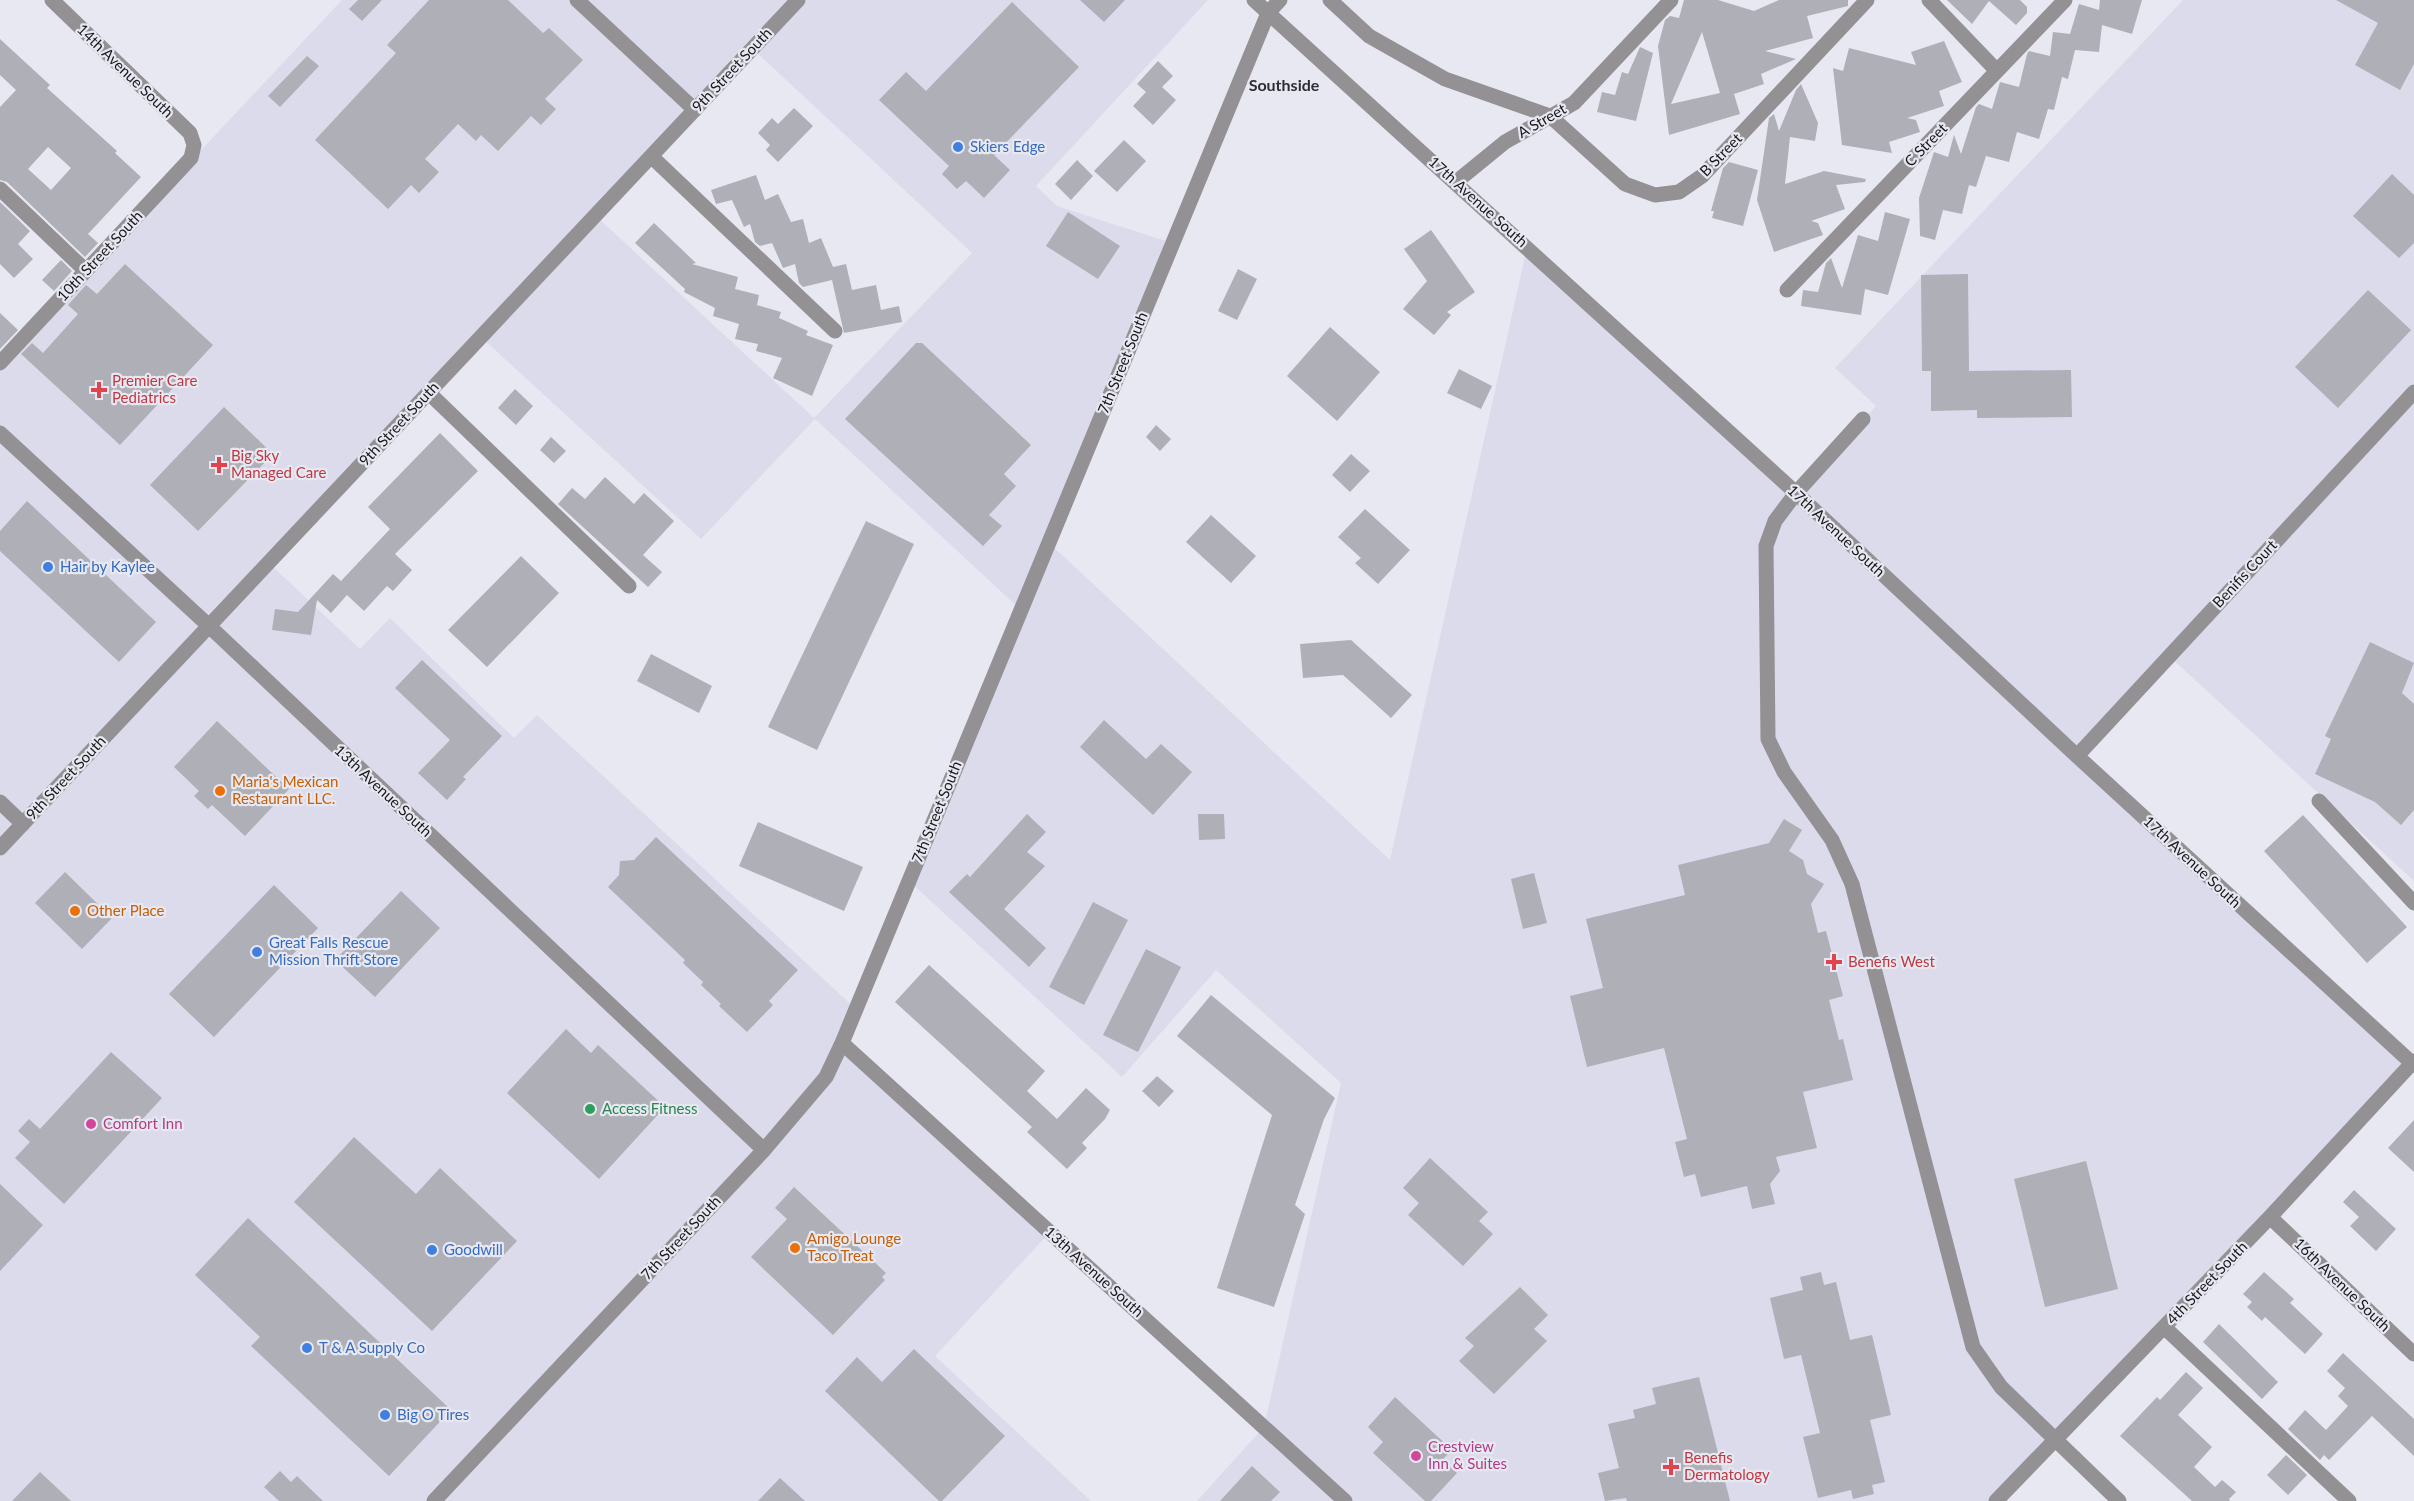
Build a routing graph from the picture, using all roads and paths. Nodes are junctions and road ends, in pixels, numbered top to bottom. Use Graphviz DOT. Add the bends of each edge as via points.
graph roads {
  1 [pos="52,0"];
  2 [pos="577,0"];
  3 [pos="798,0"];
  4 [pos="1254,0"];
  5 [pos="1280,0"];
  6 [pos="1330,0"];
  7 [pos="1671,0"];
  8 [pos="1867,0"];
  9 [pos="1929,0"];
  10 [pos="2065,0"];
  11 [pos="1268,13"];
  12 [pos="1998,71"];
  13 [pos="695,110"];
  14 [pos="1550,116"];
  15 [pos="194,145"];
  16 [pos="652,157"];
  17 [pos="1456,182"];
  18 [pos="0,189"];
  19 [pos="86,271"];
  20 [pos="1787,290"];
  21 [pos="835,331"];
  22 [pos="0,363"];
  23 [pos="2414,392"];
  24 [pos="429,393"];
  25 [pos="1863,419"];
  26 [pos="0,433"];
  27 [pos="1796,493"];
  28 [pos="629,586"];
  29 [pos="208,625"];
  30 [pos="2077,756"];
  31 [pos="2319,801"];
  32 [pos="0,802"];
  33 [pos="23,824"];
  34 [pos="0,848"];
  35 [pos="2414,903"];
  36 [pos="842,1043"];
  37 [pos="2413,1063"];
  38 [pos="764,1150"];
  39 [pos="2270,1217"];
  40 [pos="2164,1327"];
  41 [pos="2414,1354"];
  42 [pos="2054,1440"];
  43 [pos="434,1501"];
  44 [pos="1345,1501"];
  45 [pos="1996,1501"];
  46 [pos="2119,1501"];
  47 [pos="2349,1501"];
  1 -- 15 [label="street, 14th Avenue South" via="190,133"];
  2 -- 13 [label="street"];
  3 -- 13 [label="street, 9th Street South"];
  4 -- 11 [label="street, 17th Avenue South"];
  5 -- 11 [label="street"];
  6 -- 14 [label="street" via="1368,36 1445,79"];
  7 -- 14 [label="street, A Street" via="1574,103"];
  8 -- 14 [label="street, B Street" via="1702,176 1679,192 1655,195 1625,184"];
  9 -- 12 [label="street"];
  10 -- 12 [label="street, C Street"];
  11 -- 17 [label="street, 17th Avenue South"];
  11 -- 36 [label="street, 7th Street South"];
  12 -- 20 [label="street, C Street"];
  13 -- 16 [label="street, 9th Street South"];
  14 -- 17 [label="street, A Street" via="1505,142"];
  15 -- 19 [label="street, 10th Street South" via="191,158"];
  16 -- 21 [label="street"];
  16 -- 24 [label="street, 9th Street South"];
  17 -- 27 [label="street, 17th Avenue South"];
  18 -- 19 [label="street"];
  19 -- 22 [label="street, 10th Street South"];
  23 -- 30 [label="street, Benifis Court"];
  24 -- 28 [label="street"];
  24 -- 29 [label="street, 9th Street South"];
  25 -- 27 [label="street"];
  26 -- 29 [label="street, 13th Avenue South"];
  27 -- 30 [label="street, 17th Avenue South"];
  27 -- 42 [label="street" via="1775,521 1766,546 1768,739 1784,772 1832,840 1852,884 1973,1347 2001,1387"];
  29 -- 33 [label="street, 9th Street South"];
  29 -- 38 [label="street, 13th Avenue South"];
  30 -- 37 [label="street, 17th Avenue South"];
  31 -- 35 [label="street"];
  32 -- 33 [label="street"];
  33 -- 34 [label="street, 9th Street South"];
  36 -- 38 [label="street, 7th Street South" via="826,1077"];
  36 -- 44 [label="street, 13th Avenue South"];
  37 -- 39 [label="street, 4th Street South"];
  38 -- 43 [label="street, 7th Street South"];
  39 -- 40 [label="street, 4th Street South"];
  39 -- 41 [label="street, 16th Avenue South"];
  40 -- 42 [label="street, 4th Street South"];
  40 -- 47 [label="street"];
  42 -- 45 [label="street, 4th Street South"];
  42 -- 46 [label="street"];
}
